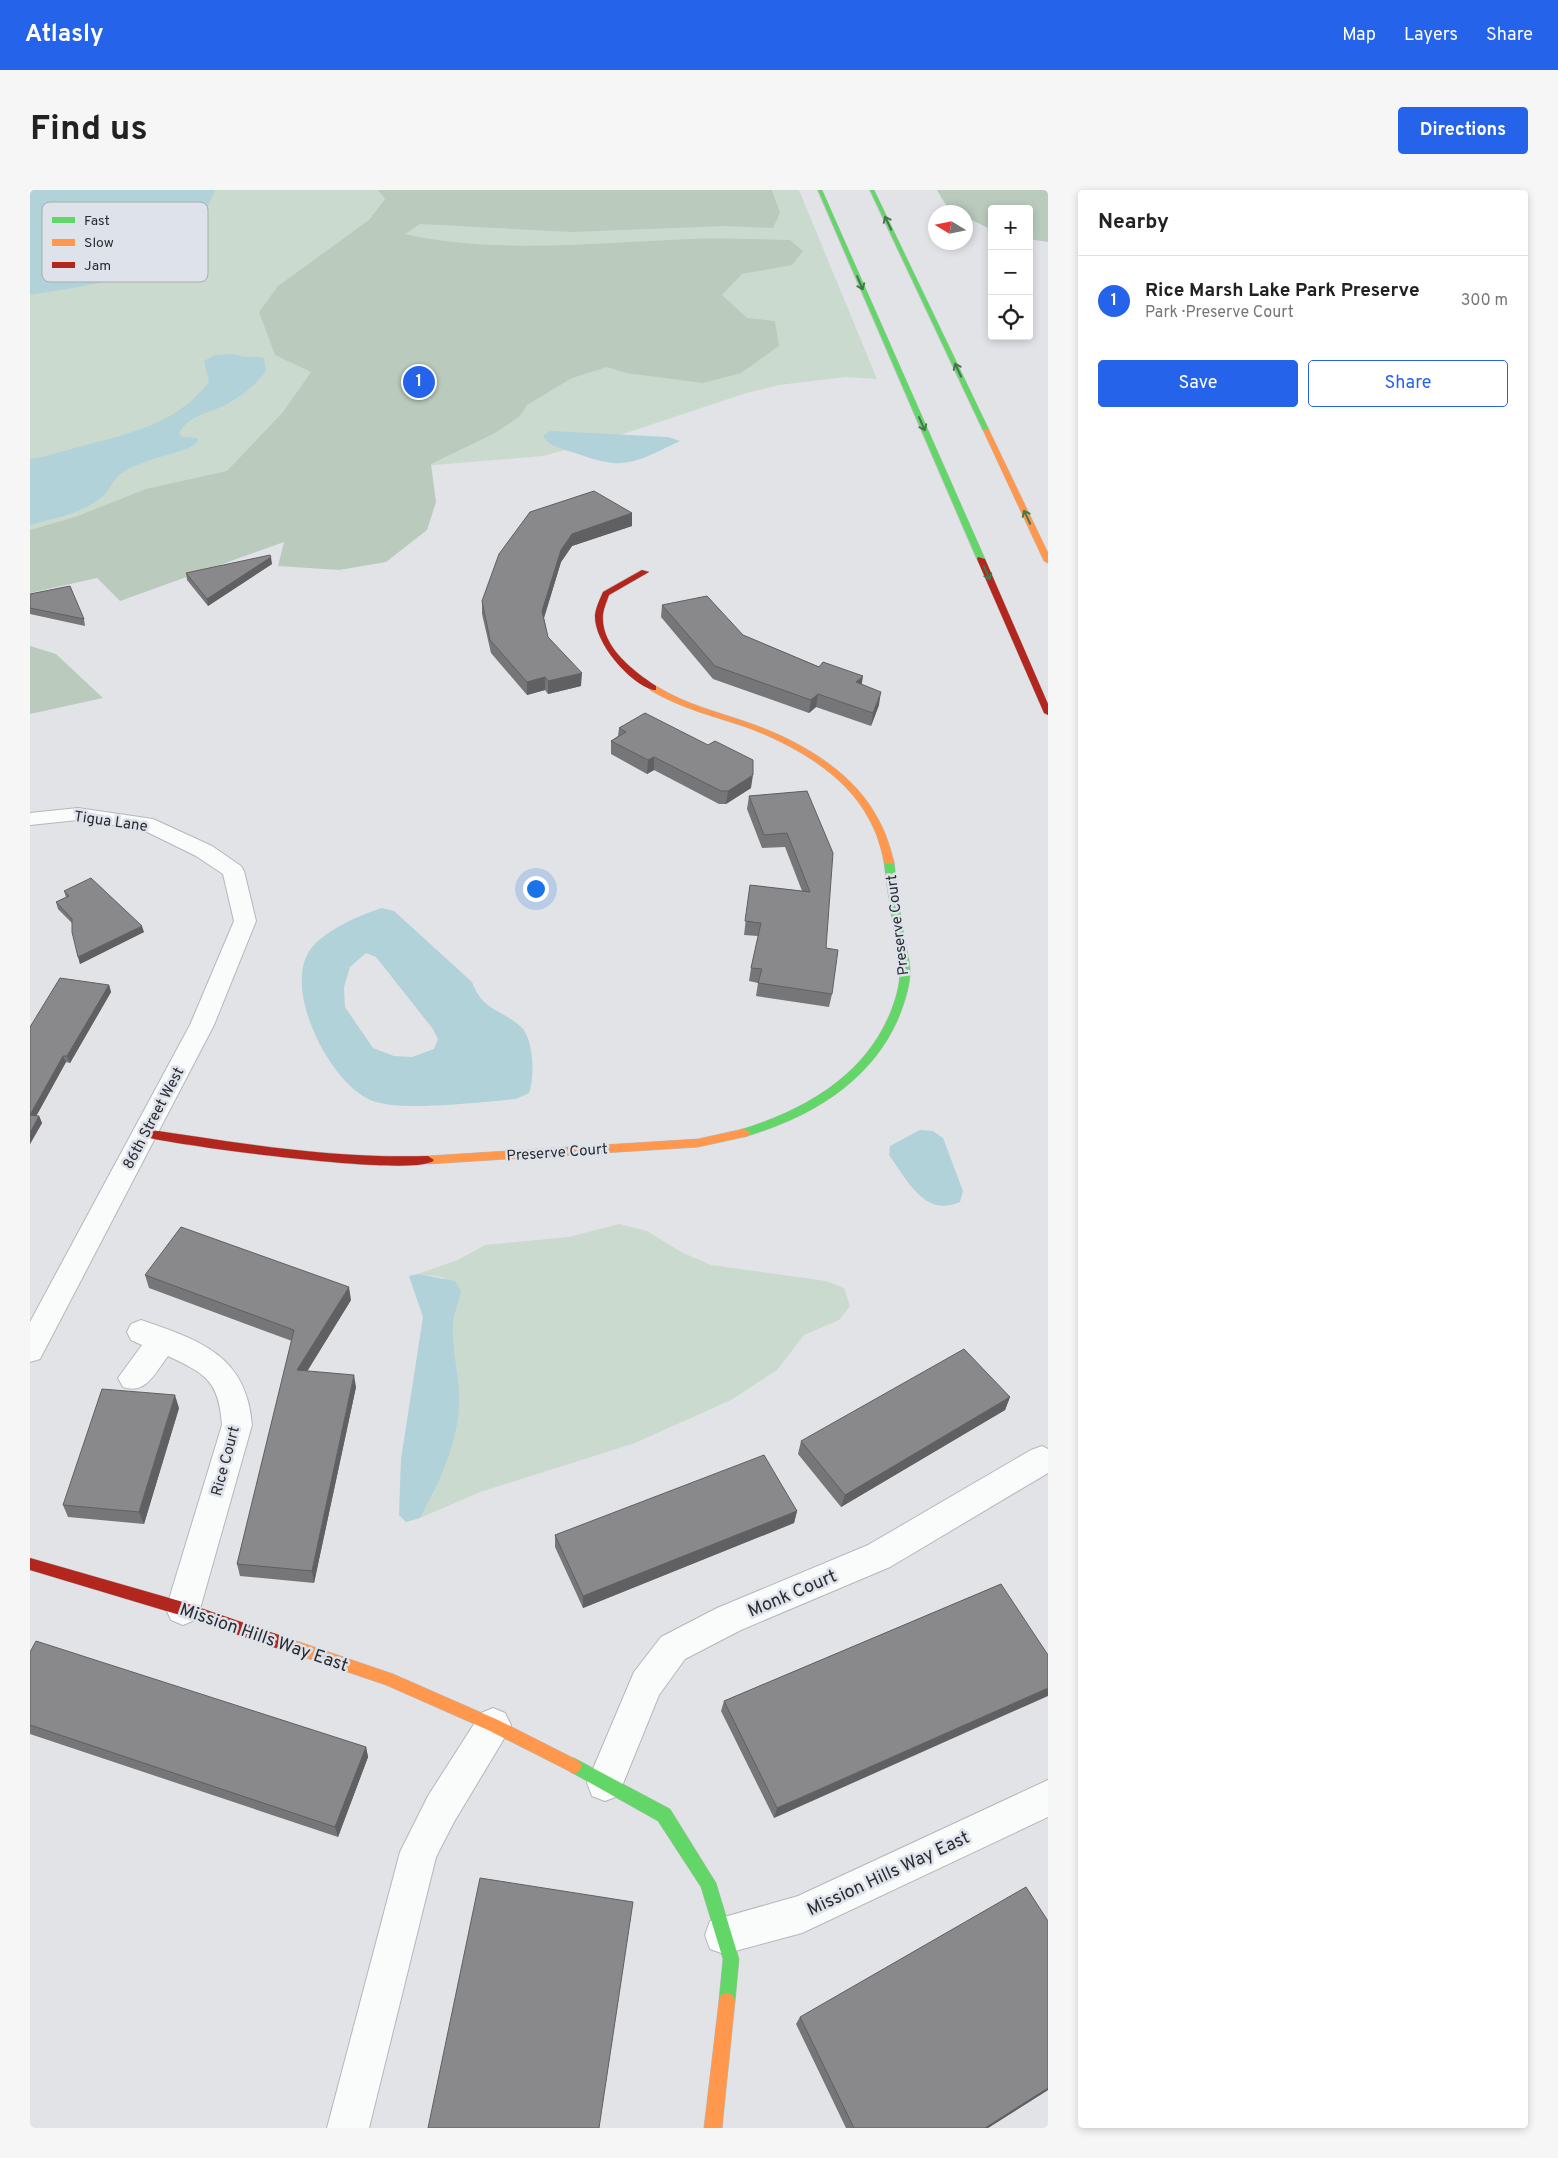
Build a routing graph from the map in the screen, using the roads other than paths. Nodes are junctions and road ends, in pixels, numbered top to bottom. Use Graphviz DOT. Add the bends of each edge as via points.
graph roads {
  1 [pos="820,190"];
  2 [pos="872,190"];
  3 [pos="1048,561"];
  4 [pos="645,572"];
  5 [pos="1048,713"];
  6 [pos="30,819"];
  7 [pos="234,878"];
  8 [pos="145,1133"];
  9 [pos="30,1350"];
  10 [pos="132,1378"];
  11 [pos="1042,1460"];
  12 [pos="30,1564"];
  13 [pos="183,1609"];
  14 [pos="493,1725"];
  15 [pos="605,1783"];
  16 [pos="1048,1798"];
  17 [pos="724,1935"];
  18 [pos="348,2128"];
  19 [pos="713,2128"];
  1 -- 5 [label="main road, one-way"];
  3 -- 2 [label="main road, one-way"];
  4 -- 8 [label="main road, Preserve Court" via="606,594 599,615 603,636 617,658 636,677 662,694 693,709 762,732 809,754 838,775 880,828 888,858 905,974 895,1017 870,1057 830,1096 769,1127 698,1143 386,1163 315,1159"];
  6 -- 7 [label="street, Tigua Lane" via="78,814 146,823 204,851 233,871"];
  7 -- 8 [label="street, 86th Street West" via="245,921 202,1025"];
  8 -- 9 [label="street, 86th Street West"];
  10 -- 13 [label="street, Rice Court" via="151,1337 212,1365 230,1386 236,1404 236,1425"];
  11 -- 15 [label="street, Monk Court" via="879,1556 729,1619 673,1648 646,1684"];
  12 -- 13 [label="main road, Mission Hills Way East"];
  13 -- 14 [label="main road, Mission Hills Way East" via="388,1679"];
  14 -- 15 [label="main road, Mission Hills Way East"];
  14 -- 18 [label="street" via="441,1809 419,1852"];
  15 -- 17 [label="main road, Mission Hills Way East" via="664,1816 708,1883"];
  16 -- 17 [label="street, Mission Hills Way East" via="802,1914"];
  17 -- 19 [label="main road, Mission Hills Way East" via="731,1958"];
}
